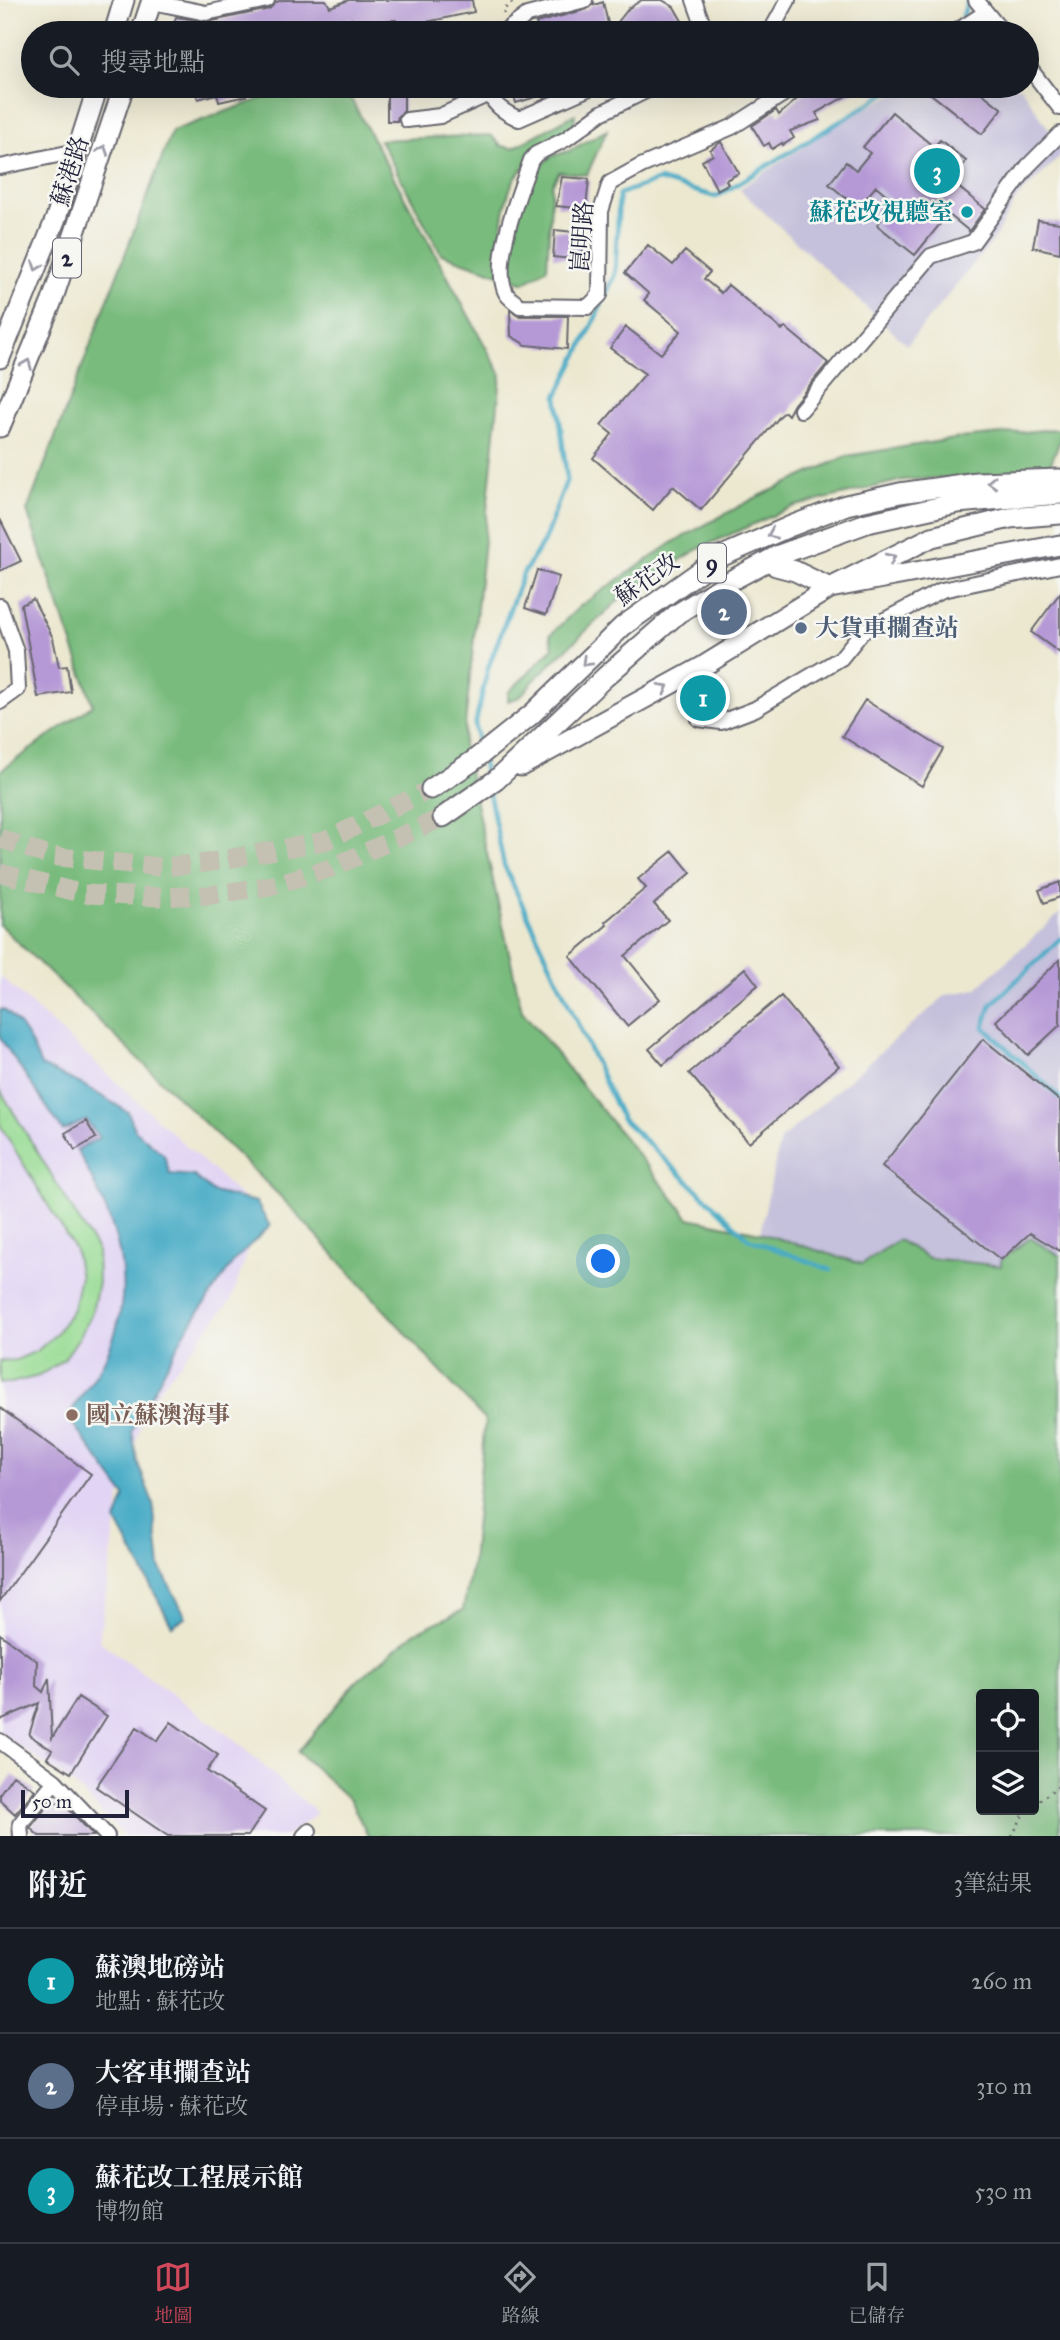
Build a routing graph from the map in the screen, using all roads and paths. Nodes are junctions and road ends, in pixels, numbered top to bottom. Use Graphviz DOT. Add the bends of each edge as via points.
graph roads {
  1 [pos="124,0"];
  2 [pos="267,0"];
  3 [pos="584,0"];
  4 [pos="694,0"];
  5 [pos="788,0"];
  6 [pos="152,1"];
  7 [pos="981,5"];
  8 [pos="207,7"];
  9 [pos="118,21"];
  10 [pos="145,21"];
  11 [pos="518,21"];
  12 [pos="702,21"];
  13 [pos="776,21"];
  14 [pos="970,21"];
  15 [pos="994,21"];
  16 [pos="1039,81"];
  17 [pos="94,98"];
  18 [pos="120,98"];
  19 [pos="473,98"];
  20 [pos="493,98"];
  21 [pos="567,98"];
  22 [pos="629,98"];
  23 [pos="777,98"];
  24 [pos="1060,108"];
  25 [pos="407,120"];
  26 [pos="1060,135"];
  27 [pos="77,151"];
  28 [pos="0,167"];
  29 [pos="0,358"];
  30 [pos="801,410"];
  31 [pos="0,427"];
  32 [pos="1060,479"];
  33 [pos="1060,494"];
  34 [pos="957,503"];
  35 [pos="1060,514"];
  36 [pos="1060,545"];
  37 [pos="1060,565"];
  38 [pos="776,566"];
  39 [pos="830,588"];
  40 [pos="0,606"];
  41 [pos="0,702"];
  42 [pos="699,719"];
  43 [pos="496,779"];
  44 [pos="431,789"];
  45 [pos="443,817"];
  46 [pos="0,1741"];
  47 [pos="55,1781"];
  48 [pos="1060,1785"];
  49 [pos="1039,1800"];
  50 [pos="1023,1815"];
  51 [pos="21,1836"];
  52 [pos="107,1836"];
  53 [pos="1012,1836"];
  1 -- 9 [label="main road"];
  2 -- 8 [label="street"];
  3 -- 11 [label="street"];
  4 -- 12 [label="street"];
  5 -- 13 [label="street"];
  6 -- 8 [label="street"];
  6 -- 10 [label="main road"];
  7 -- 14 [label="street"];
  7 -- 15 [label="street"];
  16 -- 24 [label="street"];
  17 -- 27 [label="main road, 蘇港路 / 2"];
  31 -- 18 [label="main road, 蘇港路 / 2, one-way" via="52,301"];
  19 -- 25 [label="street" via="440,116"];
  20 -- 21 [label="street" via="502,112 519,119"];
  22 -- 23 [label="street, 崑明路" via="531,160 508,230 501,271 505,293 520,306 588,307 600,295 601,212 610,183 732,127"];
  26 -- 30 [label="street" via="1028,166 973,242 931,256"];
  27 -- 28 [label="street"];
  27 -- 29 [label="main road, 蘇港路 / 2, one-way" via="56,218"];
  32 -- 44 [label="main road, 蘇花改 / 9, one-way" via="977,482 846,505 720,557 623,626 532,714"];
  33 -- 34 [label="main road, 蘇花改 / 9"];
  34 -- 38 [label="main road" via="860,530"];
  34 -- 43 [label="main road, 蘇花改 / 9" via="867,523 779,555 732,580 677,614"];
  39 -- 35 [label="main road, one-way" via="932,537 1010,518"];
  36 -- 39 [label="main road"];
  37 -- 42 [label="street" via="942,590 862,632 841,658 755,709 721,722"];
  38 -- 39 [label="main road"];
  38 -- 43 [label="main road" via="715,599 645,648 537,748"];
  43 -- 39 [label="main road, one-way" via="702,667"];
  40 -- 41 [label="street" via="16,651 18,688"];
  43 -- 45 [label="main road, 蘇花改 / 9"];
  46 -- 47 [label="street"];
  47 -- 51 [label="street" via="20,1824"];
  47 -- 52 [label="street"];
  48 -- 49 [label="path"];
  50 -- 53 [label="path"];
}
